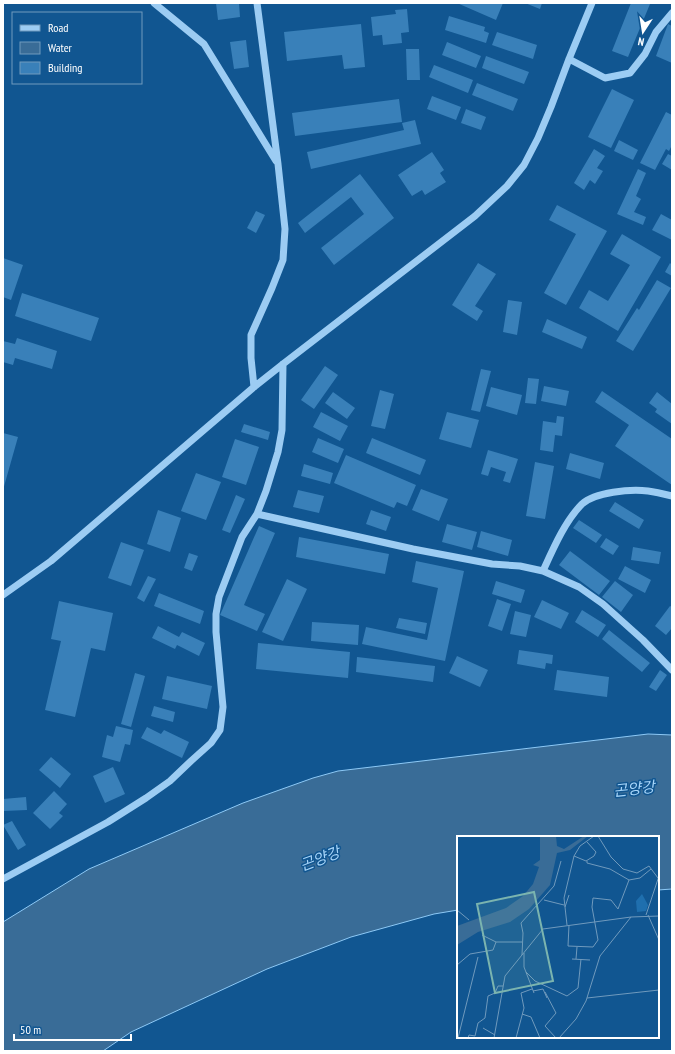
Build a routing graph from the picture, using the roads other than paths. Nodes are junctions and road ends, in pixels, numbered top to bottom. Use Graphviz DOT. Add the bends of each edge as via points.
graph roads {
  1 [pos="154,3"];
  2 [pos="257,3"];
  3 [pos="592,3"];
  4 [pos="672,13"];
  5 [pos="569,59"];
  6 [pos="278,164"];
  7 [pos="282,364"];
  8 [pos="254,387"];
  9 [pos="672,496"];
  10 [pos="257,514"];
  11 [pos="543,571"];
  12 [pos="3,595"];
  13 [pos="672,670"];
  14 [pos="3,879"];
  1 -- 6 [label="street" via="204,44"];
  2 -- 6 [label="street"];
  3 -- 5 [label="street"];
  4 -- 5 [label="street" via="656,32 630,73 605,78"];
  5 -- 7 [label="street" via="538,138 524,165 507,186 476,216"];
  6 -- 8 [label="street" via="285,230 283,260 251,335"];
  7 -- 8 [label="street"];
  7 -- 10 [label="street" via="282,430 278,452"];
  8 -- 12 [label="street" via="51,561"];
  9 -- 11 [label="street" via="647,491 629,491 594,496 582,504 562,532"];
  10 -- 11 [label="street" via="413,549"];
  10 -- 14 [label="street" via="242,537 219,597 216,632 223,707 220,730 211,743 170,781 146,798 108,822"];
  11 -- 13 [label="street" via="579,587 602,604"];
}
